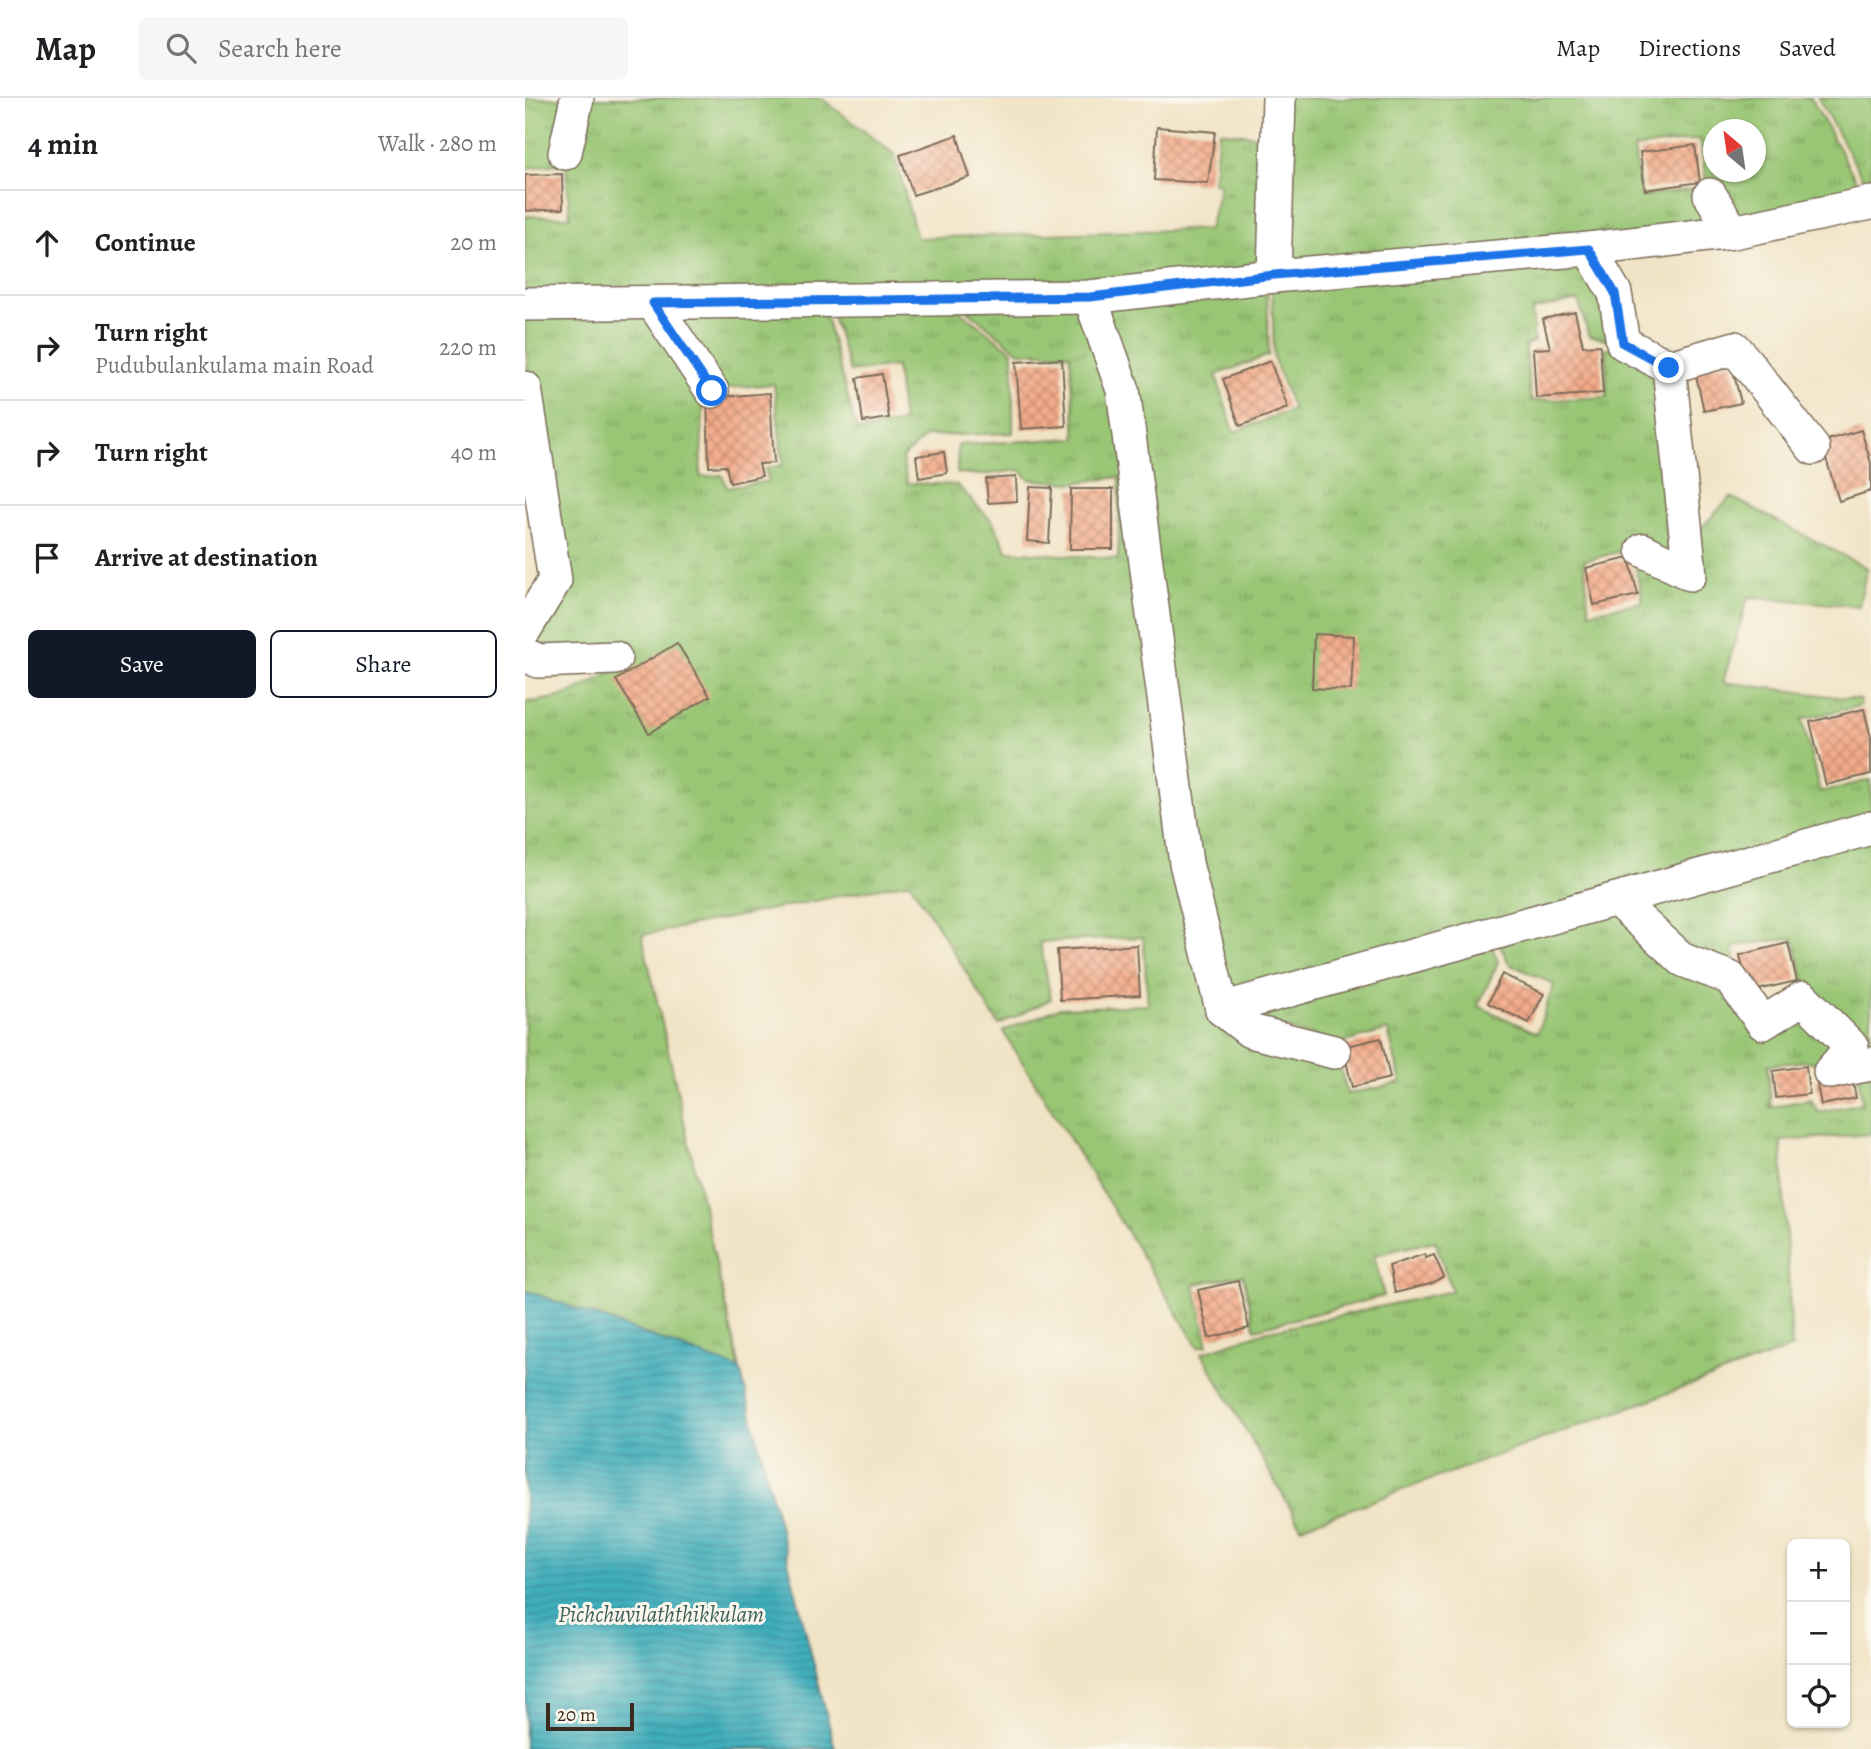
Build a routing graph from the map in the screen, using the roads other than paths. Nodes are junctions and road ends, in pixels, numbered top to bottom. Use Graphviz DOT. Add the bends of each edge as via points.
graph roads {
  1 [pos="577,98"];
  2 [pos="1279,98"];
  3 [pos="565,153"];
  4 [pos="1710,195"];
  5 [pos="1871,203"];
  6 [pos="1733,232"];
  7 [pos="1589,249"];
  8 [pos="1274,275"];
  9 [pos="1090,297"];
  10 [pos="653,303"];
  11 [pos="525,304"];
  12 [pos="1669,368"];
  13 [pos="525,388"];
  14 [pos="712,391"];
  15 [pos="1813,448"];
  16 [pos="1643,550"];
  17 [pos="525,629"];
  18 [pos="525,654"];
  19 [pos="615,658"];
  20 [pos="1871,828"];
  21 [pos="1617,900"];
  22 [pos="1222,1009"];
  23 [pos="1334,1052"];
  24 [pos="1871,1064"];
  1 -- 3 [label="street"];
  2 -- 8 [label="street"];
  4 -- 6 [label="street"];
  5 -- 6 [label="street"];
  6 -- 7 [label="street"];
  7 -- 8 [label="street"];
  7 -- 12 [label="street" via="1615,293 1623,343"];
  8 -- 9 [label="street"];
  9 -- 10 [label="street"];
  9 -- 22 [label="street" via="1123,390 1186,863"];
  10 -- 11 [label="street"];
  10 -- 14 [label="street"];
  12 -- 15 [label="street" via="1735,348"];
  12 -- 16 [label="street" via="1690,574"];
  13 -- 17 [label="street" via="555,580"];
  18 -- 19 [label="street" via="538,662"];
  20 -- 21 [label="street"];
  21 -- 22 [label="street"];
  21 -- 24 [label="street" via="1683,960 1730,978 1763,1023 1803,998 1852,1047 1830,1072"];
  22 -- 23 [label="street" via="1250,1031"];
}
